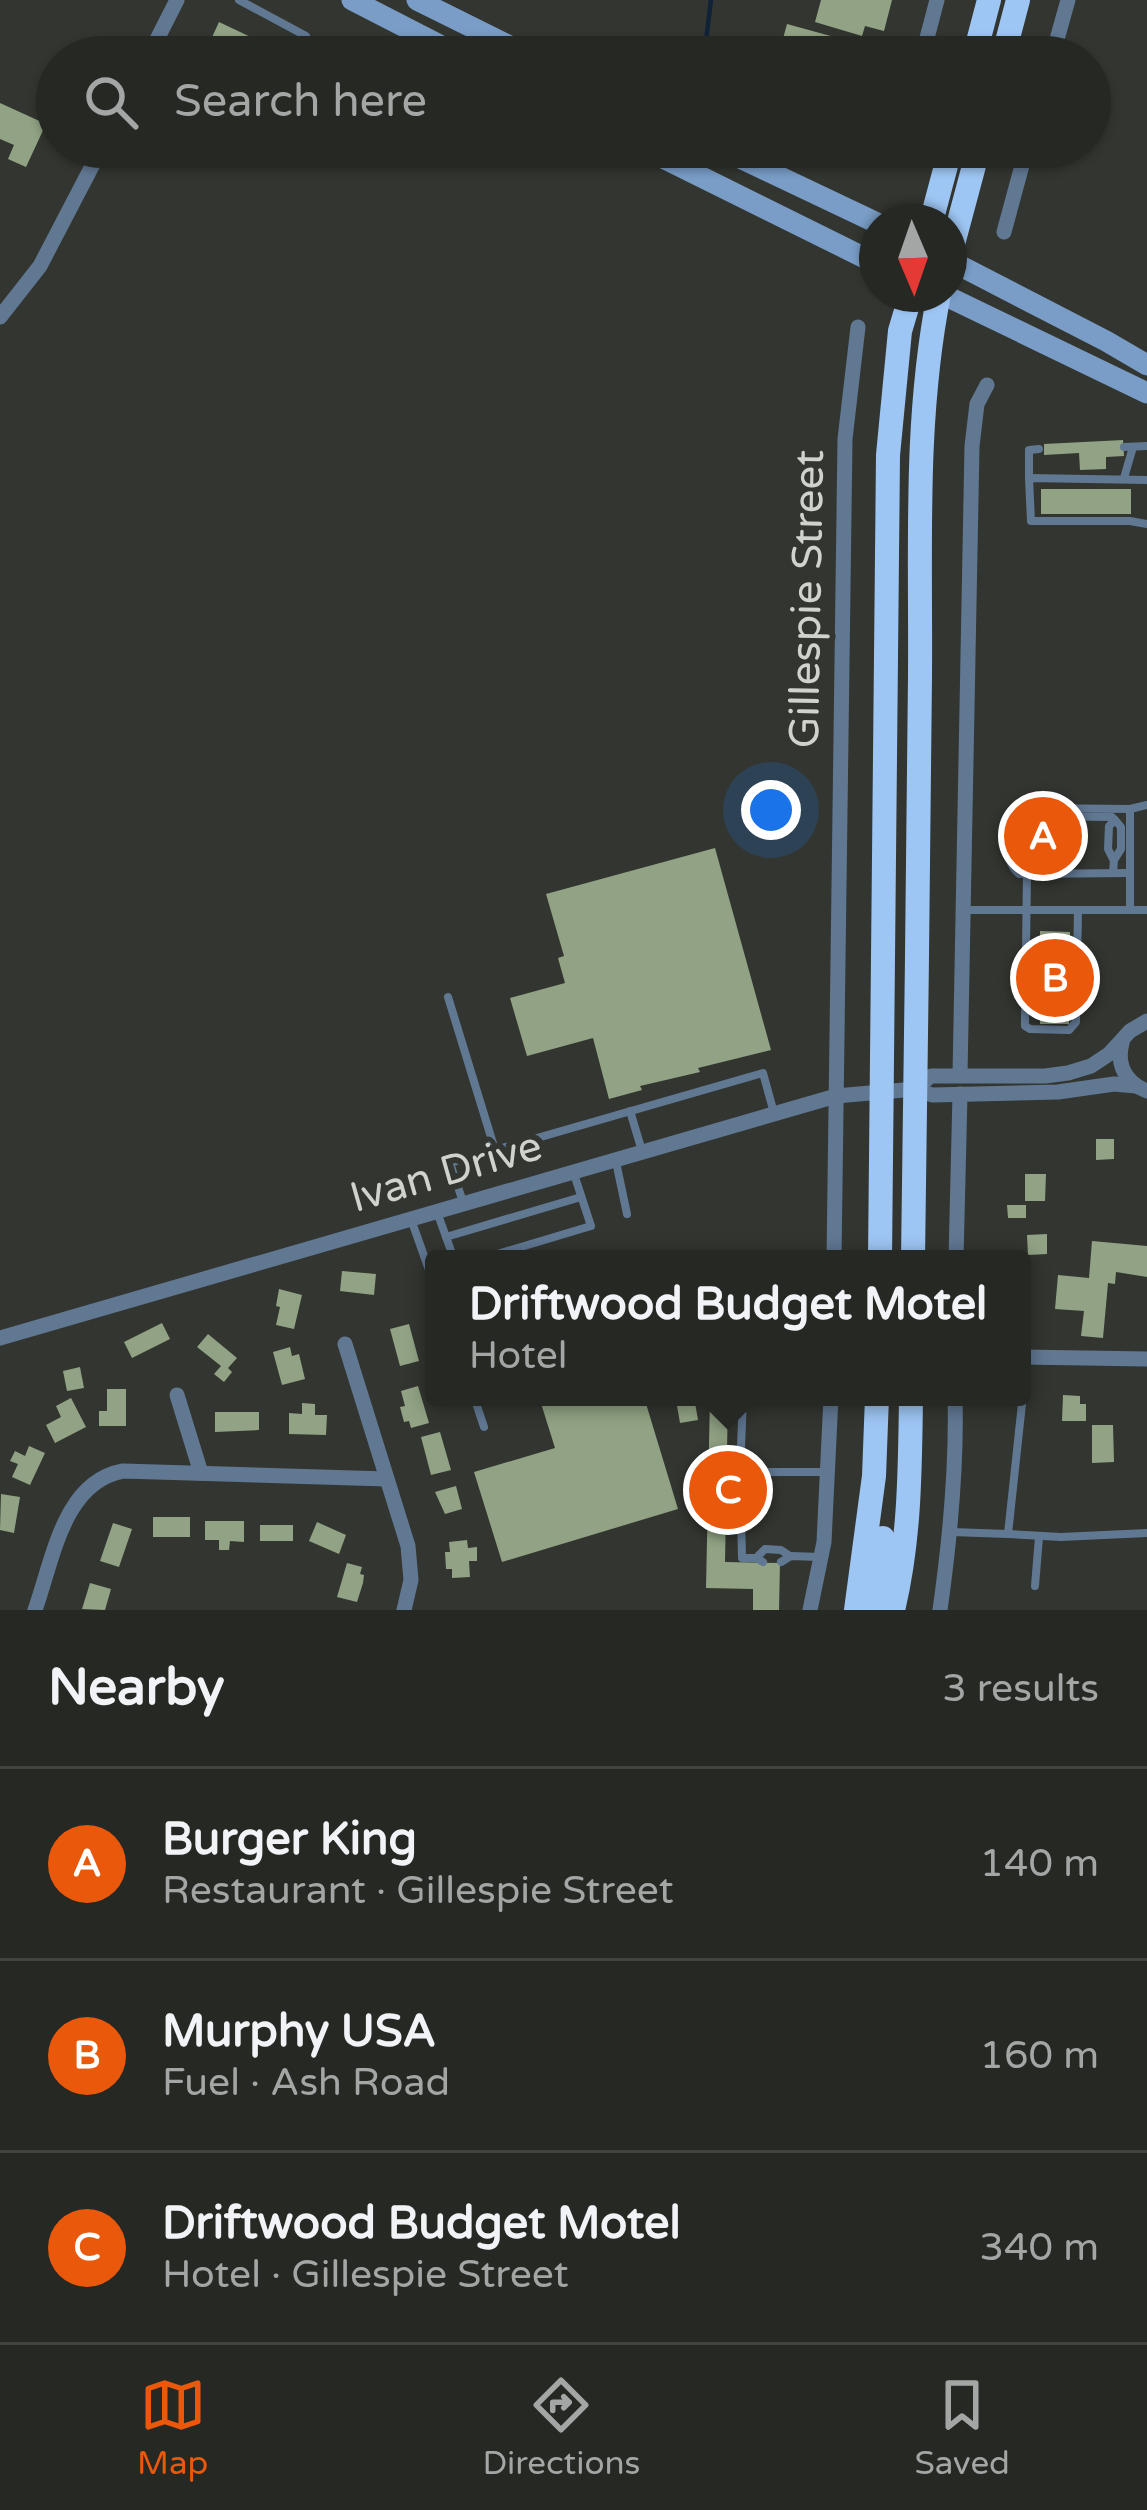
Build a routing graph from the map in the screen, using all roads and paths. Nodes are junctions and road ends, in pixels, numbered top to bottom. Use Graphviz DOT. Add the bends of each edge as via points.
graph roads {
  1 [pos="177,0"];
  2 [pos="239,0"];
  3 [pos="352,0"];
  4 [pos="417,0"];
  5 [pos="938,0"];
  6 [pos="989,0"];
  7 [pos="1018,0"];
  8 [pos="1067,0"];
  9 [pos="159,36"];
  10 [pos="305,36"];
  11 [pos="422,36"];
  12 [pos="490,36"];
  13 [pos="928,36"];
  14 [pos="980,36"];
  15 [pos="1009,36"];
  16 [pos="1058,36"];
  17 [pos="90,168"];
  18 [pos="698,168"];
  19 [pos="761,168"];
  20 [pos="946,168"];
  21 [pos="973,168"];
  22 [pos="1021,168"];
  23 [pos="765,170"];
  24 [pos="937,204"];
  25 [pos="964,204"];
  26 [pos="859,215"];
  27 [pos="1004,232"];
  28 [pos="859,254"];
  29 [pos="967,268"];
  30 [pos="967,306"];
  31 [pos="906,312"];
  32 [pos="938,312"];
  33 [pos="0,317"];
  34 [pos="858,327"];
  35 [pos="1147,365"];
  36 [pos="987,385"];
  37 [pos="1147,393"];
  38 [pos="1139,447"];
  39 [pos="1039,449"];
  40 [pos="1029,478"];
  41 [pos="1124,478"];
  42 [pos="1147,480"];
  43 [pos="1147,524"];
  44 [pos="1147,805"];
  45 [pos="1130,809"];
  46 [pos="1010,815"];
  47 [pos="1130,873"];
  48 [pos="1027,874"];
  49 [pos="1113,874"];
  50 [pos="963,910"];
  51 [pos="1025,910"];
  52 [pos="1078,910"];
  53 [pos="1130,910"];
  54 [pos="1147,910"];
  55 [pos="448,997"];
  56 [pos="1144,1018"];
  57 [pos="1123,1040"];
  58 [pos="960,1075"];
  59 [pos="1141,1088"];
  60 [pos="915,1089"];
  61 [pos="883,1092"];
  62 [pos="960,1094"];
  63 [pos="836,1096"];
  64 [pos="630,1112"];
  65 [pos="774,1114"];
  66 [pos="495,1150"];
  67 [pos="642,1153"];
  68 [pos="616,1160"];
  69 [pos="574,1173"];
  70 [pos="581,1197"];
  71 [pos="464,1205"];
  72 [pos="437,1212"];
  73 [pos="627,1214"];
  74 [pos="412,1220"];
  75 [pos="446,1237"];
  76 [pos="451,1250"];
  77 [pos="511,1250"];
  78 [pos="833,1250"];
  79 [pos="880,1250"];
  80 [pos="913,1250"];
  81 [pos="956,1250"];
  82 [pos="425,1258"];
  83 [pos="0,1338"];
  84 [pos="345,1344"];
  85 [pos="1031,1358"];
  86 [pos="1147,1359"];
  87 [pos="176,1395"];
  88 [pos="477,1406"];
  89 [pos="742,1406"];
  90 [pos="831,1406"];
  91 [pos="877,1406"];
  92 [pos="911,1406"];
  93 [pos="956,1406"];
  94 [pos="1020,1406"];
  95 [pos="484,1427"];
  96 [pos="875,1454"];
  97 [pos="740,1472"];
  98 [pos="829,1472"];
  99 [pos="201,1473"];
  100 [pos="387,1479"];
  101 [pos="950,1532"];
  102 [pos="1147,1533"];
  103 [pos="1007,1534"];
  104 [pos="1039,1537"];
  105 [pos="791,1556"];
  106 [pos="821,1557"];
  107 [pos="781,1562"];
  108 [pos="1035,1586"];
  109 [pos="35,1610"];
  110 [pos="404,1610"];
  111 [pos="810,1610"];
  112 [pos="856,1610"];
  113 [pos="872,1610"];
  114 [pos="893,1610"];
  115 [pos="940,1610"];
  1 -- 9 [label="street"];
  2 -- 10 [label="lane"];
  3 -- 11 [label="main road"];
  4 -- 12 [label="main road"];
  5 -- 13 [label="street"];
  6 -- 14 [label="highway"];
  7 -- 15 [label="highway"];
  8 -- 16 [label="street"];
  17 -- 33 [label="street" via="40,266"];
  18 -- 28 [label="main road"];
  19 -- 23 [label="main road"];
  20 -- 24 [label="highway"];
  21 -- 25 [label="highway"];
  22 -- 27 [label="street"];
  23 -- 26 [label="main road"];
  29 -- 35 [label="main road"];
  30 -- 37 [label="main road"];
  31 -- 61 [label="highway" via="888,454"];
  32 -- 60 [label="highway" via="923,398 918,522"];
  34 -- 63 [label="street, Gillespie Street" via="844,439"];
  36 -- 50 [label="street" via="976,404 973,446"];
  38 -- 41 [label="lane"];
  39 -- 40 [label="lane" via="1029,450"];
  40 -- 41 [label="lane"];
  40 -- 43 [label="lane" via="1031,521"];
  41 -- 42 [label="lane"];
  44 -- 45 [label="lane"];
  45 -- 46 [label="lane" via="1026,808"];
  45 -- 47 [label="lane"];
  46 -- 48 [label="lane" via="1009,860"];
  46 -- 49 [label="lane" via="1112,817 1121,826"];
  47 -- 49 [label="lane"];
  47 -- 53 [label="lane"];
  48 -- 49 [label="lane"];
  48 -- 51 [label="lane"];
  50 -- 51 [label="lane"];
  50 -- 58 [label="street"];
  51 -- 52 [label="lane"];
  51 -- 52 [label="lane" via="1025,1026 1069,1030 1076,1022"];
  52 -- 53 [label="lane"];
  53 -- 54 [label="lane"];
  55 -- 66 [label="lane"];
  56 -- 57 [label="street"];
  57 -- 58 [label="street" via="1068,1073"];
  57 -- 59 [label="street" via="1124,1074"];
  58 -- 60 [label="street" via="931,1076"];
  59 -- 62 [label="street"];
  60 -- 61 [label="street, Ivan Drive"];
  60 -- 62 [label="street"];
  60 -- 80 [label="highway"];
  61 -- 63 [label="street, Ivan Drive"];
  61 -- 79 [label="highway"];
  62 -- 81 [label="street"];
  63 -- 65 [label="street, Ivan Drive"];
  63 -- 78 [label="street, Gillespie Street"];
  64 -- 65 [label="lane" via="763,1073"];
  64 -- 66 [label="lane"];
  64 -- 67 [label="lane"];
  65 -- 67 [label="street, Ivan Drive"];
  66 -- 71 [label="lane" via="450,1163"];
  67 -- 68 [label="street, Ivan Drive"];
  68 -- 69 [label="street, Ivan Drive"];
  68 -- 73 [label="lane"];
  69 -- 70 [label="lane"];
  69 -- 71 [label="street, Ivan Drive"];
  70 -- 75 [label="lane"];
  70 -- 77 [label="lane" via="591,1226"];
  71 -- 72 [label="street, Ivan Drive"];
  72 -- 74 [label="street, Ivan Drive"];
  72 -- 75 [label="lane"];
  74 -- 82 [label="lane"];
  74 -- 83 [label="street, Ivan Drive"];
  75 -- 76 [label="lane"];
  84 -- 100 [label="street"];
  85 -- 86 [label="street"];
  87 -- 99 [label="street"];
  88 -- 95 [label="lane"];
  89 -- 97 [label="lane"];
  90 -- 98 [label="street"];
  91 -- 96 [label="highway"];
  92 -- 114 [label="highway" via="908,1521"];
  93 -- 101 [label="street"];
  94 -- 103 [label="lane"];
  96 -- 112 [label="highway"];
  96 -- 113 [label="highway" via="885,1475 885,1520"];
  97 -- 98 [label="lane"];
  97 -- 105 [label="lane" via="742,1558 760,1560 765,1549"];
  98 -- 106 [label="street"];
  99 -- 100 [label="street"];
  99 -- 109 [label="street" via="123,1471 87,1487 69,1511"];
  100 -- 110 [label="street" via="411,1564"];
  101 -- 103 [label="lane"];
  101 -- 115 [label="street"];
  102 -- 104 [label="lane"];
  103 -- 104 [label="lane"];
  104 -- 108 [label="lane"];
  105 -- 106 [label="lane"];
  105 -- 107 [label="lane"];
  106 -- 111 [label="street"];
}
